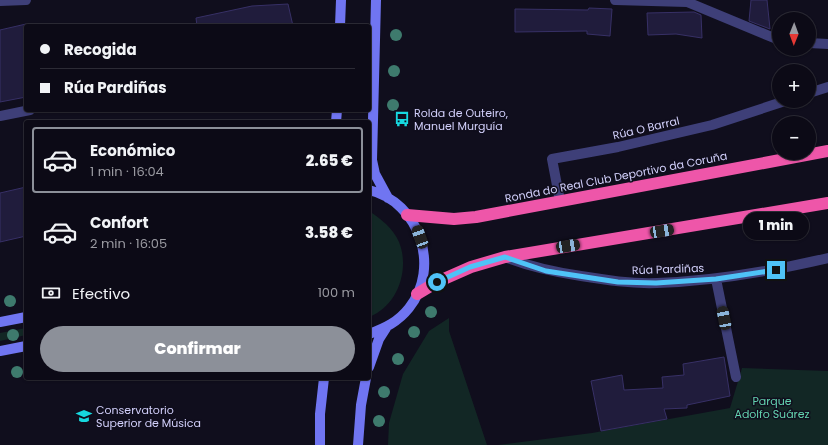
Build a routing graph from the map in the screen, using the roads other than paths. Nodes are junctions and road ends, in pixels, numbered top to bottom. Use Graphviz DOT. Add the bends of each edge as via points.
graph roads {
  1 [pos="26,0"];
  2 [pos="341,0"];
  3 [pos="376,0"];
  4 [pos="615,0"];
  5 [pos="0,1"];
  6 [pos="340,24"];
  7 [pos="772,37"];
  8 [pos="816,43"];
  9 [pos="828,44"];
  10 [pos="828,87"];
  11 [pos="816,91"];
  12 [pos="772,105"];
  13 [pos="24,111"];
  14 [pos="0,116"];
  15 [pos="828,150"];
  16 [pos="371,191"];
  17 [pos="388,198"];
  18 [pos="560,201"];
  19 [pos="828,203"];
  20 [pos="407,215"];
  21 [pos="505,257"];
  22 [pos="828,258"];
  23 [pos="716,279"];
  24 [pos="418,294"];
  25 [pos="24,317"];
  26 [pos="0,322"];
  27 [pos="386,328"];
  28 [pos="371,333"];
  29 [pos="24,346"];
  30 [pos="0,351"];
  31 [pos="371,361"];
  32 [pos="736,377"];
  33 [pos="324,380"];
  34 [pos="366,380"];
  35 [pos="320,445"];
  36 [pos="358,445"];
  1 -- 5 [label="street"];
  2 -- 6 [label="main road"];
  3 -- 17 [label="main road" via="372,160 375,174"];
  4 -- 7 [label="street" via="687,2"];
  8 -- 9 [label="street"];
  10 -- 11 [label="street"];
  12 -- 18 [label="street, Rúa O Barral" via="712,126 552,159"];
  13 -- 14 [label="street"];
  15 -- 18 [label="highway, Ronda do Real Club Deportivo da Coruña"];
  16 -- 17 [label="main road"];
  17 -- 20 [label="main road"];
  18 -- 20 [label="highway, Ronda do Real Club Deportivo da Coruña" via="476,217"];
  19 -- 21 [label="highway"];
  20 -- 24 [label="main road" via="417,229 424,256 423,278"];
  21 -- 23 [label="street, Rúa Pardiñas" via="546,271 618,282 656,283"];
  21 -- 24 [label="highway" via="470,267"];
  22 -- 23 [label="street, Rúa Pardiñas" via="776,270"];
  23 -- 32 [label="street, Rúa Pardiñas"];
  24 -- 27 [label="main road" via="410,308"];
  25 -- 26 [label="main road"];
  27 -- 28 [label="main road"];
  27 -- 31 [label="main road"];
  29 -- 30 [label="main road"];
  33 -- 35 [label="main road"];
  34 -- 36 [label="main road"];
}
